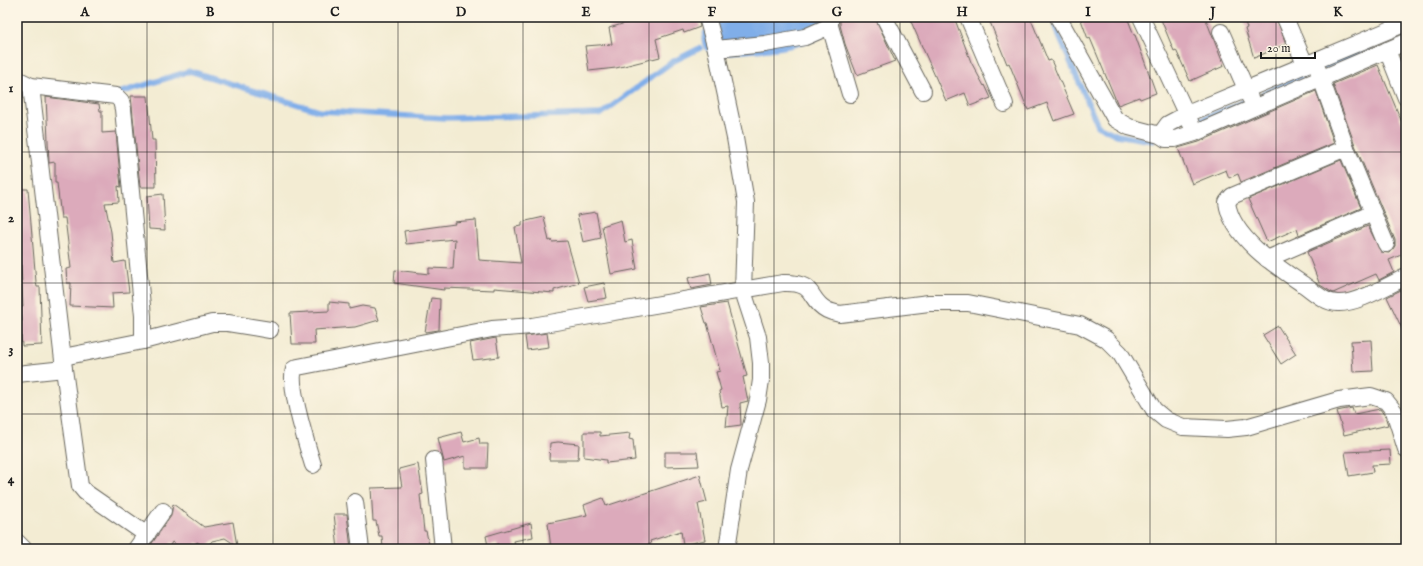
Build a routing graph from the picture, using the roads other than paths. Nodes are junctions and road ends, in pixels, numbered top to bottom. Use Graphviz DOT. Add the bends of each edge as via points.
graph roads {
  1 [pos="707,17"];
  2 [pos="884,17"];
  3 [pos="968,17"];
  4 [pos="1058,17"];
  5 [pos="1141,17"];
  6 [pos="1285,18"];
  7 [pos="830,21"];
  8 [pos="1406,23"];
  9 [pos="1221,32"];
  10 [pos="1406,42"];
  11 [pos="716,49"];
  12 [pos="1387,50"];
  13 [pos="1310,63"];
  14 [pos="1321,78"];
  15 [pos="24,82"];
  16 [pos="1246,90"];
  17 [pos="923,91"];
  18 [pos="850,94"];
  19 [pos="1406,98"];
  20 [pos="1005,104"];
  21 [pos="1254,107"];
  22 [pos="1187,114"];
  23 [pos="1195,133"];
  24 [pos="1160,134"];
  25 [pos="1346,148"];
  26 [pos="1373,213"];
  27 [pos="1386,244"];
  28 [pos="1267,259"];
  29 [pos="1405,279"];
  30 [pos="742,291"];
  31 [pos="270,330"];
  32 [pos="143,341"];
  33 [pos="64,363"];
  34 [pos="17,374"];
  35 [pos="1406,449"];
  36 [pos="434,460"];
  37 [pos="313,465"];
  38 [pos="355,502"];
  39 [pos="163,512"];
  40 [pos="146,535"];
  41 [pos="17,542"];
  42 [pos="24,549"];
  43 [pos="136,549"];
  44 [pos="361,549"];
  45 [pos="443,549"];
  46 [pos="727,549"];
  1 -- 11 [label="street"];
  2 -- 17 [label="street"];
  3 -- 20 [label="street"];
  4 -- 24 [label="street" via="1115,119 1129,127"];
  5 -- 22 [label="street"];
  6 -- 13 [label="street"];
  7 -- 11 [label="street" via="805,37"];
  7 -- 18 [label="street"];
  8 -- 13 [label="street"];
  9 -- 16 [label="street"];
  10 -- 12 [label="street"];
  11 -- 30 [label="street" via="746,202"];
  12 -- 14 [label="street"];
  12 -- 19 [label="street"];
  13 -- 14 [label="street"];
  13 -- 16 [label="street"];
  14 -- 21 [label="street"];
  14 -- 25 [label="street"];
  15 -- 32 [label="street" via="116,96 121,101 143,316"];
  15 -- 33 [label="street"];
  16 -- 21 [label="street"];
  16 -- 22 [label="street"];
  21 -- 23 [label="street"];
  22 -- 23 [label="street"];
  22 -- 24 [label="street" via="1168,124"];
  23 -- 24 [label="street" via="1175,139"];
  25 -- 26 [label="street"];
  25 -- 28 [label="street" via="1229,198 1228,207 1246,239"];
  26 -- 27 [label="street"];
  26 -- 28 [label="street"];
  28 -- 29 [label="street" via="1327,301 1336,303 1355,300"];
  30 -- 35 [label="street" via="783,282 797,282 808,288 827,310 840,314 929,303 968,303 1080,325 1106,339 1120,353 1154,410 1166,420 1183,427 1226,430 1246,427 1339,400 1371,396 1386,401 1394,411"];
  30 -- 37 [label="street" via="656,303 532,326 492,329 298,367 294,369 293,378"];
  30 -- 46 [label="street" via="758,337 761,380 739,470"];
  31 -- 32 [label="street" via="212,323"];
  32 -- 33 [label="street"];
  33 -- 34 [label="street"];
  33 -- 40 [label="street" via="80,486"];
  36 -- 45 [label="street"];
  38 -- 44 [label="street"];
  39 -- 40 [label="street"];
  40 -- 43 [label="street"];
  41 -- 42 [label="street"];
}
